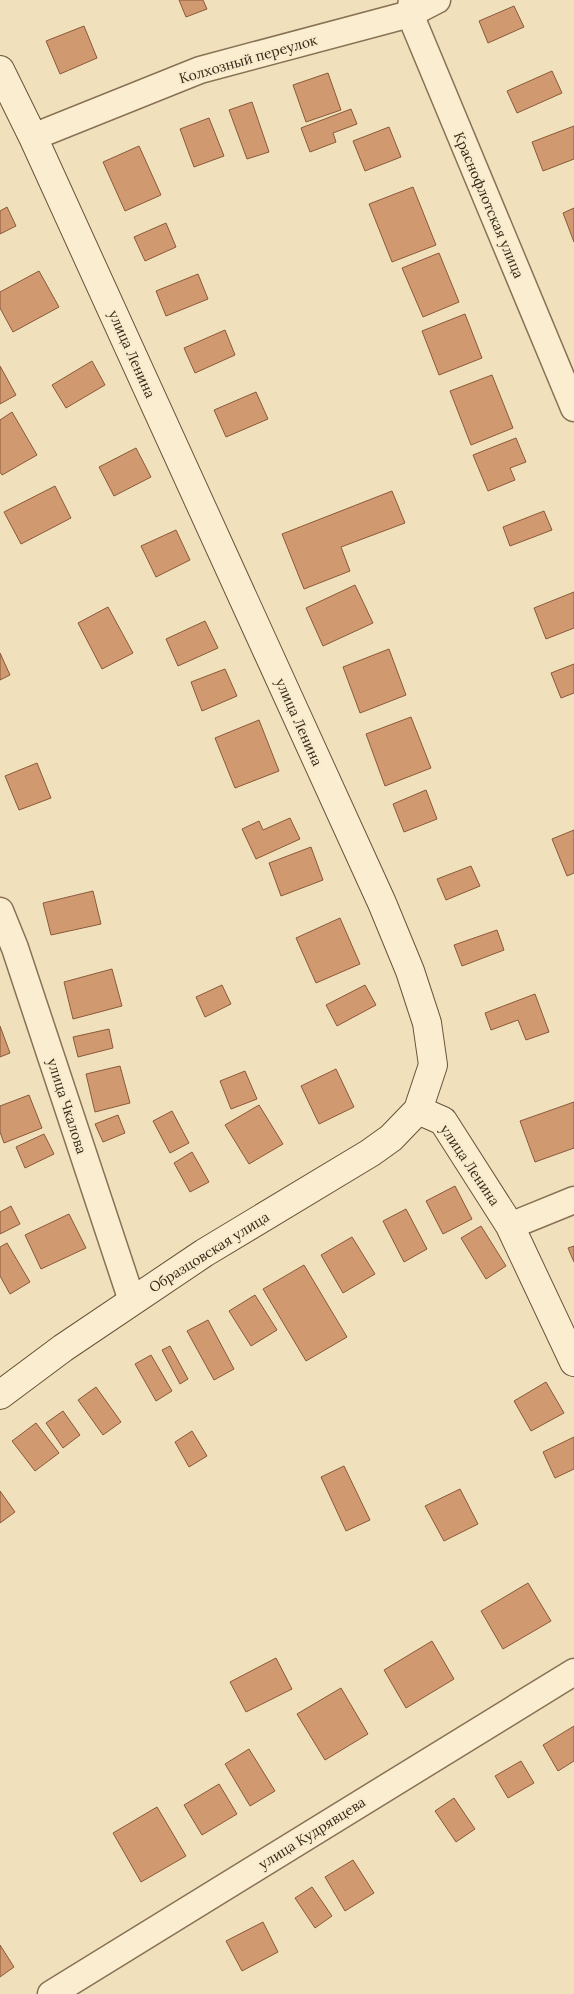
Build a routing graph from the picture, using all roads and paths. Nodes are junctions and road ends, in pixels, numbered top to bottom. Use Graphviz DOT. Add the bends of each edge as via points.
graph roads {
  1 [pos="438,0"];
  2 [pos="411,7"];
  3 [pos="0,70"];
  4 [pos="33,137"];
  5 [pos="574,408"];
  6 [pos="0,912"];
  7 [pos="418,1110"];
  8 [pos="574,1200"];
  9 [pos="510,1226"];
  10 [pos="132,1301"];
  11 [pos="574,1362"];
  12 [pos="0,1395"];
  13 [pos="574,1672"];
  14 [pos="50,1994"];
  1 -- 2 [label="street, Колхозный переулок"];
  2 -- 4 [label="street, Колхозный переулок" via="200,70"];
  2 -- 5 [label="street, Краснофлотская улица"];
  3 -- 4 [label="main road, улица Ленина"];
  4 -- 7 [label="main road, улица Ленина" via="410,971 427,1023 433,1065"];
  6 -- 10 [label="street, улица Чкалова" via="15,948"];
  7 -- 9 [label="main road, улица Ленина" via="443,1121"];
  7 -- 10 [label="main road, Образцовская улица" via="391,1138 370,1153 204,1252"];
  8 -- 9 [label="street"];
  9 -- 11 [label="main road, улица Ленина"];
  10 -- 12 [label="main road, Образцовская улица"];
  13 -- 14 [label="street, улица Кудрявцева"];
}
